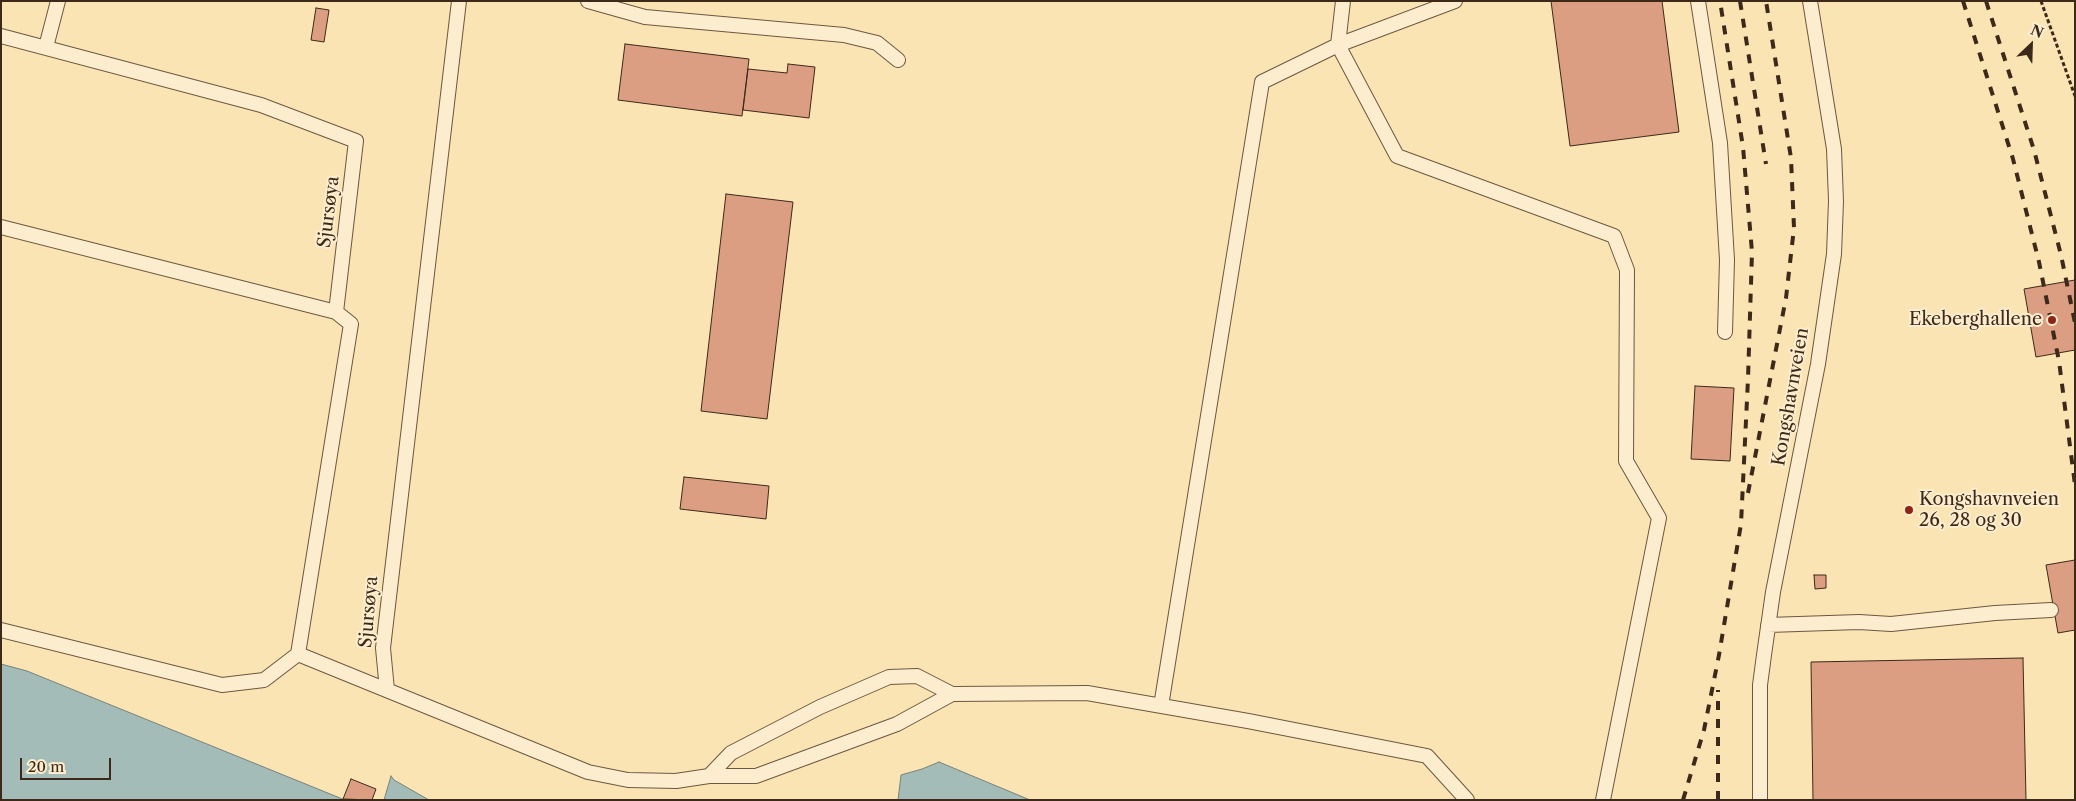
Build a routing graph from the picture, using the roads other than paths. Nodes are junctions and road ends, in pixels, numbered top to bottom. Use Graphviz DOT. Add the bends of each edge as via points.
graph roads {
  1 [pos="58,1"];
  2 [pos="459,1"];
  3 [pos="588,1"];
  4 [pos="1343,1"];
  5 [pos="1455,1"];
  6 [pos="1698,1"];
  7 [pos="1810,1"];
  8 [pos="1,36"];
  9 [pos="1338,45"];
  10 [pos="46,47"];
  11 [pos="898,60"];
  12 [pos="1,227"];
  13 [pos="336,312"];
  14 [pos="1725,332"];
  15 [pos="2051,610"];
  16 [pos="1768,625"];
  17 [pos="1,630"];
  18 [pos="298,654"];
  19 [pos="387,690"];
  20 [pos="952,694"];
  21 [pos="1160,706"];
  22 [pos="709,776"];
  23 [pos="1467,800"];
  24 [pos="1603,800"];
  25 [pos="1760,800"];
  1 -- 10 [label="lane"];
  2 -- 19 [label="lane, Sjursøya" via="383,648"];
  3 -- 11 [label="lane" via="646,17 844,35 877,43"];
  4 -- 9 [label="lane"];
  5 -- 9 [label="lane"];
  6 -- 14 [label="lane" via="1720,143 1726,209 1728,303"];
  7 -- 16 [label="lane, Kongshavnveien" via="1834,149 1834,254 1818,364"];
  8 -- 10 [label="lane, Sjursøya"];
  9 -- 21 [label="lane" via="1262,82"];
  9 -- 24 [label="lane" via="1397,156 1614,236 1627,270 1626,461 1659,518"];
  10 -- 13 [label="lane, Sjursøya" via="261,105 356,142"];
  12 -- 13 [label="lane"];
  13 -- 18 [label="lane" via="351,324"];
  15 -- 16 [label="lane" via="1891,624"];
  16 -- 25 [label="lane, Kongshavnveien" via="1760,685"];
  17 -- 18 [label="lane" via="222,685 264,680"];
  18 -- 19 [label="lane"];
  19 -- 22 [label="lane" via="588,772 628,780 676,782"];
  20 -- 21 [label="lane" via="1087,693"];
  20 -- 22 [label="lane" via="897,724 756,776"];
  20 -- 22 [label="lane" via="917,676 890,677 820,707 731,753"];
  21 -- 23 [label="lane" via="1427,756"];
}
